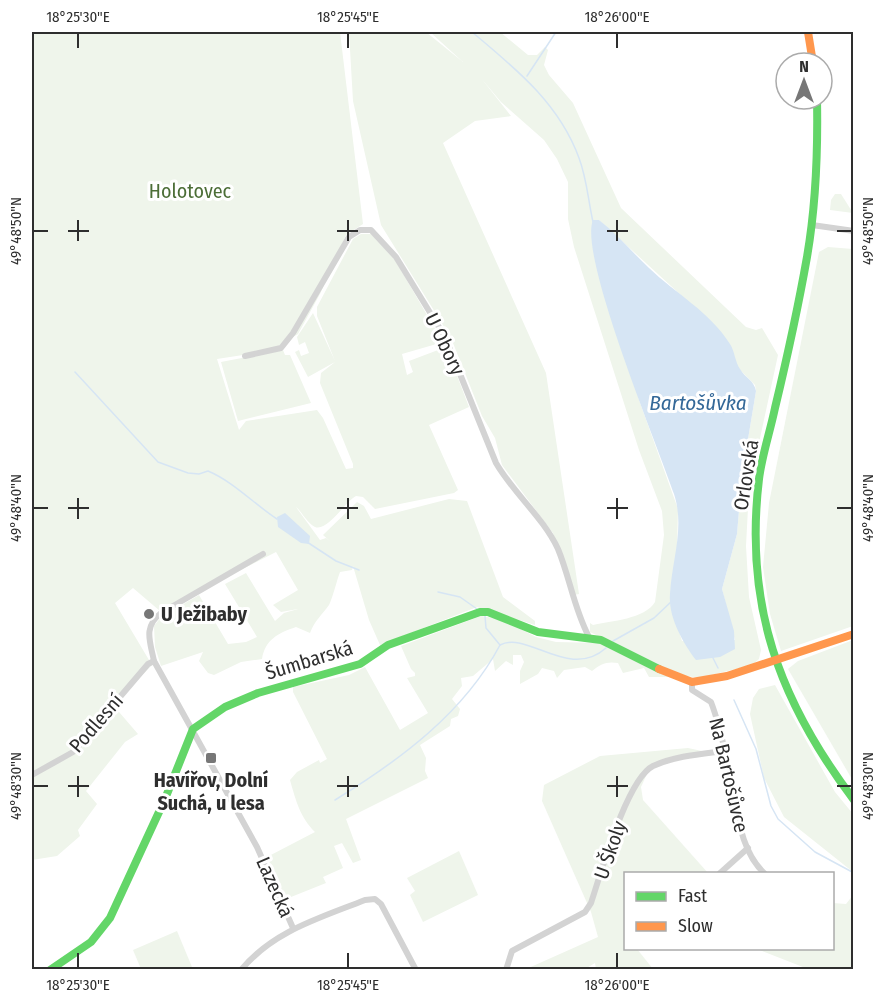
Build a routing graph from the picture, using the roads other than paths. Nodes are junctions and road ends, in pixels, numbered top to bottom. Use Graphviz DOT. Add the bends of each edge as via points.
graph roads {
  1 [pos="808,32"];
  2 [pos="811,51"];
  3 [pos="818,111"];
  4 [pos="812,225"];
  5 [pos="854,231"];
  6 [pos="245,356"];
  7 [pos="263,554"];
  8 [pos="854,634"];
  9 [pos="589,637"];
  10 [pos="154,661"];
  11 [pos="775,661"];
  12 [pos="692,682"];
  13 [pos="193,729"];
  14 [pos="724,751"];
  15 [pos="32,775"];
  16 [pos="854,800"];
  17 [pos="748,848"];
  18 [pos="720,872"];
  19 [pos="764,872"];
  20 [pos="293,928"];
  21 [pos="50,969"];
  22 [pos="242,969"];
  23 [pos="416,969"];
  24 [pos="506,969"];
  1 -- 2 [label="street"];
  3 -- 4 [label="street, Orlovská"];
  4 -- 5 [label="street"];
  4 -- 11 [label="street, Orlovská" via="760,477 755,525 760,608"];
  6 -- 9 [label="street, U Obory" via="281,348 349,237 366,229 376,232 445,337 496,463 546,528"];
  7 -- 10 [label="street, Lazecká" via="151,620 148,630"];
  8 -- 11 [label="street"];
  9 -- 12 [label="street, Šumbarská"];
  9 -- 13 [label="street, Šumbarská" via="538,632 480,612 388,645 360,664 258,693 225,707"];
  10 -- 13 [label="street, Lazecká"];
  10 -- 15 [label="street, Podlesní" via="107,709 73,752"];
  11 -- 12 [label="street"];
  11 -- 16 [label="street, Orlovská" via="800,720"];
  12 -- 14 [label="street, Na Bartošůvce" via="692,690 711,702"];
  13 -- 20 [label="street, Lazecká" via="257,847"];
  13 -- 21 [label="street" via="110,918 91,942"];
  14 -- 17 [label="street, Na Bartošůvce" via="735,812"];
  14 -- 24 [label="street, U Školy" via="688,755 651,767 632,789 585,912 512,951"];
  17 -- 18 [label="street"];
  17 -- 19 [label="street, Na Bartošůvce"];
  20 -- 22 [label="street" via="253,955"];
  20 -- 23 [label="street, Lazecká" via="375,899"];
}
